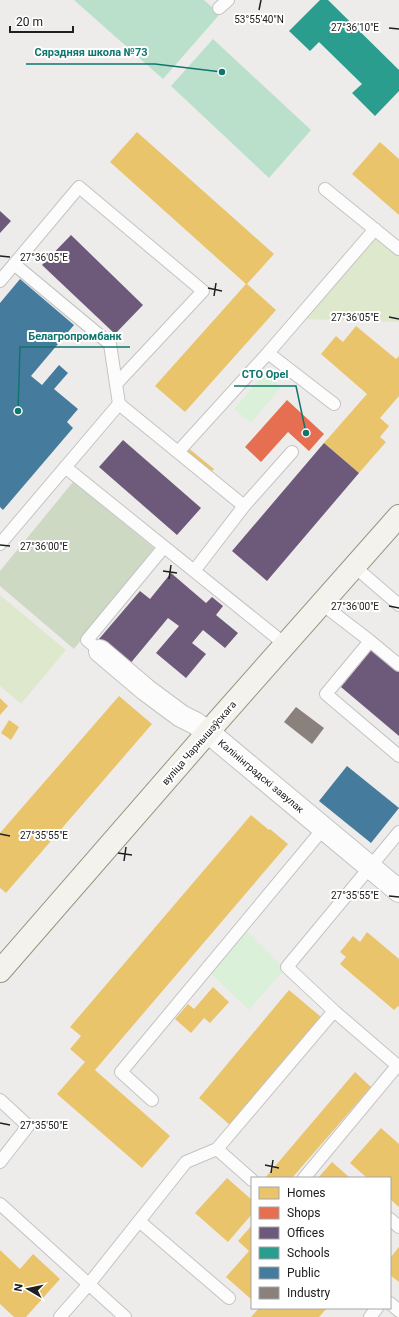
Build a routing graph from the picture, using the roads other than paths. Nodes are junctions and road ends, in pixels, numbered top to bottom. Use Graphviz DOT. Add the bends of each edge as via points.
graph roads {
  1 [pos="325,189"];
  2 [pos="375,229"];
  3 [pos="399,249"];
  4 [pos="14,264"];
  5 [pos="0,281"];
  6 [pos="268,352"];
  7 [pos="117,383"];
  8 [pos="119,404"];
  9 [pos="334,404"];
  10 [pos="178,452"];
  11 [pos="292,452"];
  12 [pos="65,467"];
  13 [pos="244,506"];
  14 [pos="399,516"];
  15 [pos="0,544"];
  16 [pos="164,547"];
  17 [pos="355,567"];
  18 [pos="194,571"];
  19 [pos="322,604"];
  20 [pos="399,605"];
  21 [pos="370,641"];
  22 [pos="286,645"];
  23 [pos="100,651"];
  24 [pos="399,665"];
  25 [pos="208,732"];
  26 [pos="399,756"];
  27 [pos="323,828"];
  28 [pos="399,832"];
  29 [pos="370,866"];
  30 [pos="399,891"];
  31 [pos="0,971"];
  32 [pos="334,1011"];
  33 [pos="398,1066"];
  34 [pos="0,1100"];
  35 [pos="152,1100"];
  36 [pos="217,1149"];
  37 [pos="0,1162"];
  38 [pos="305,1177"];
  39 [pos="251,1179"];
  40 [pos="0,1204"];
  41 [pos="391,1220"];
  42 [pos="139,1221"];
  43 [pos="399,1227"];
  44 [pos="89,1284"];
  45 [pos="229,1298"];
  46 [pos="391,1304"];
  47 [pos="376,1309"];
  48 [pos="399,1311"];
  49 [pos="60,1317"];
  50 [pos="125,1317"];
  51 [pos="370,1317"];
  1 -- 2 [label="lane"];
  2 -- 3 [label="lane"];
  2 -- 6 [label="lane"];
  4 -- 5 [label="lane"];
  4 -- 7 [label="lane" via="110,344"];
  4 -- 7 [label="lane" via="79,187 203,291"];
  6 -- 9 [label="lane"];
  6 -- 10 [label="lane"];
  7 -- 8 [label="lane"];
  8 -- 10 [label="lane"];
  8 -- 12 [label="lane"];
  10 -- 13 [label="lane"];
  11 -- 13 [label="lane"];
  12 -- 15 [label="lane"];
  12 -- 16 [label="lane"];
  13 -- 18 [label="lane"];
  14 -- 17 [label="street, вуліца Чарнышэўскага"];
  16 -- 18 [label="lane"];
  16 -- 23 [label="lane" via="87,640"];
  17 -- 19 [label="street, вуліца Чарнышэўскага"];
  17 -- 20 [label="lane"];
  18 -- 22 [label="lane"];
  19 -- 21 [label="lane"];
  19 -- 22 [label="street, вуліца Чарнышэўскага"];
  21 -- 24 [label="lane"];
  21 -- 26 [label="lane" via="326,694"];
  22 -- 25 [label="street, вуліца Чарнышэўскага"];
  23 -- 25 [label="street, Калінінградскі завулак" via="146,690"];
  25 -- 27 [label="street, Калінінградскі завулак"];
  25 -- 31 [label="street, вуліца Чарнышэўскага"];
  27 -- 29 [label="street, Калінінградскі завулак"];
  27 -- 35 [label="lane" via="121,1072"];
  28 -- 29 [label="lane"];
  29 -- 30 [label="street, Калінінградскі завулак"];
  29 -- 32 [label="lane" via="287,967"];
  32 -- 33 [label="lane"];
  32 -- 36 [label="lane"];
  33 -- 38 [label="lane"];
  34 -- 37 [label="lane" via="28,1126"];
  36 -- 39 [label="lane"];
  36 -- 42 [label="lane" via="186,1162"];
  40 -- 44 [label="lane"];
  41 -- 43 [label="lane"];
  42 -- 44 [label="lane"];
  42 -- 45 [label="lane"];
  44 -- 49 [label="lane"];
  44 -- 50 [label="lane"];
  46 -- 48 [label="lane"];
  47 -- 51 [label="lane"];
}
